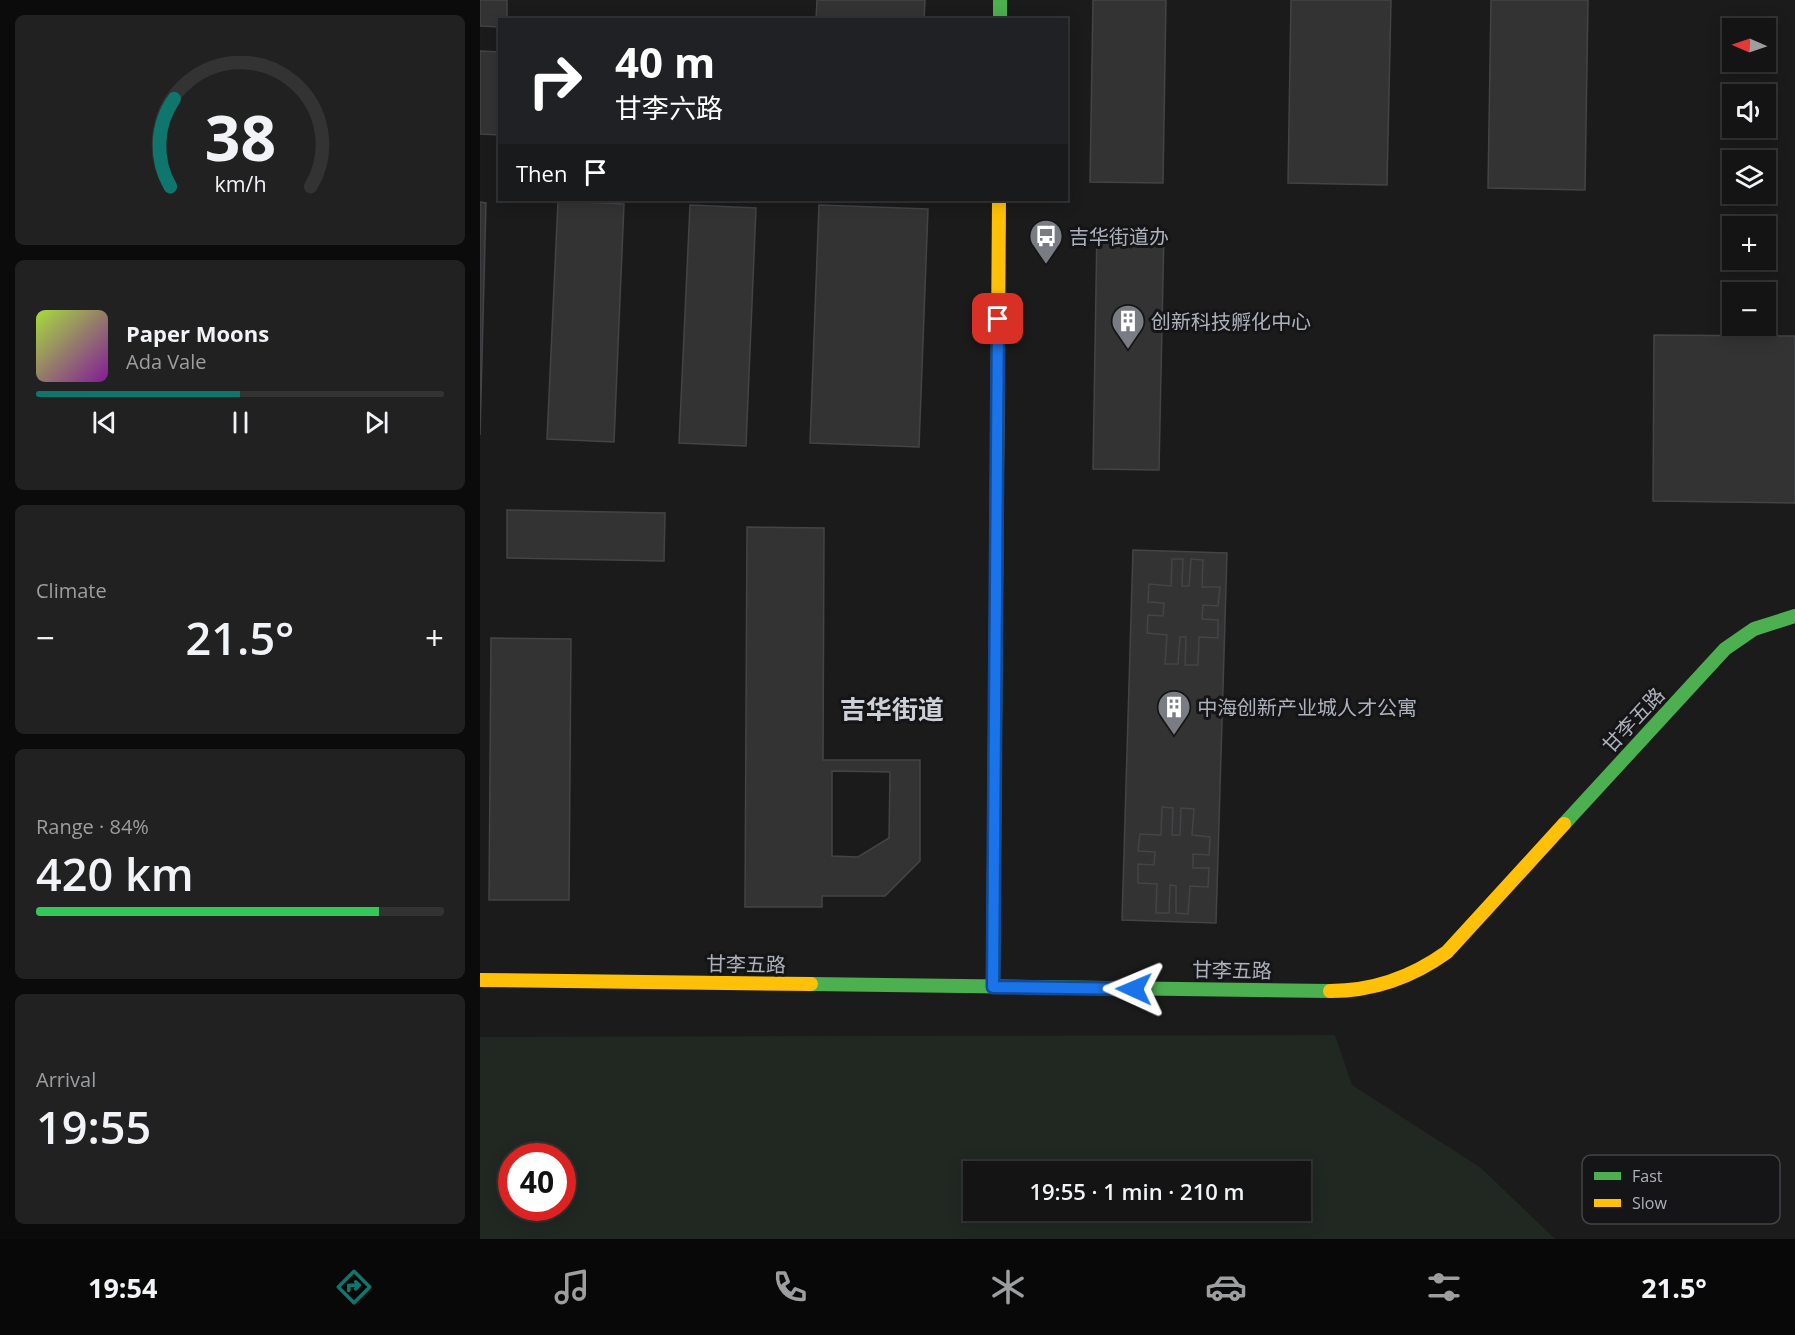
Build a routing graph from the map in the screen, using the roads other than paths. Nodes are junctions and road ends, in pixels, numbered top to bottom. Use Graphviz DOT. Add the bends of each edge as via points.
graph roads {
  1 [pos="1000,0"];
  2 [pos="1000,18"];
  3 [pos="999,201"];
  4 [pos="1795,616"];
  5 [pos="480,980"];
  6 [pos="993,987"];
  1 -- 2 [label="street"];
  3 -- 6 [label="street"];
  4 -- 6 [label="street, 甘李五路" via="1754,628 1725,649 1447,952 1419,973 1388,986 1344,991"];
  5 -- 6 [label="street, 甘李五路"];
}
